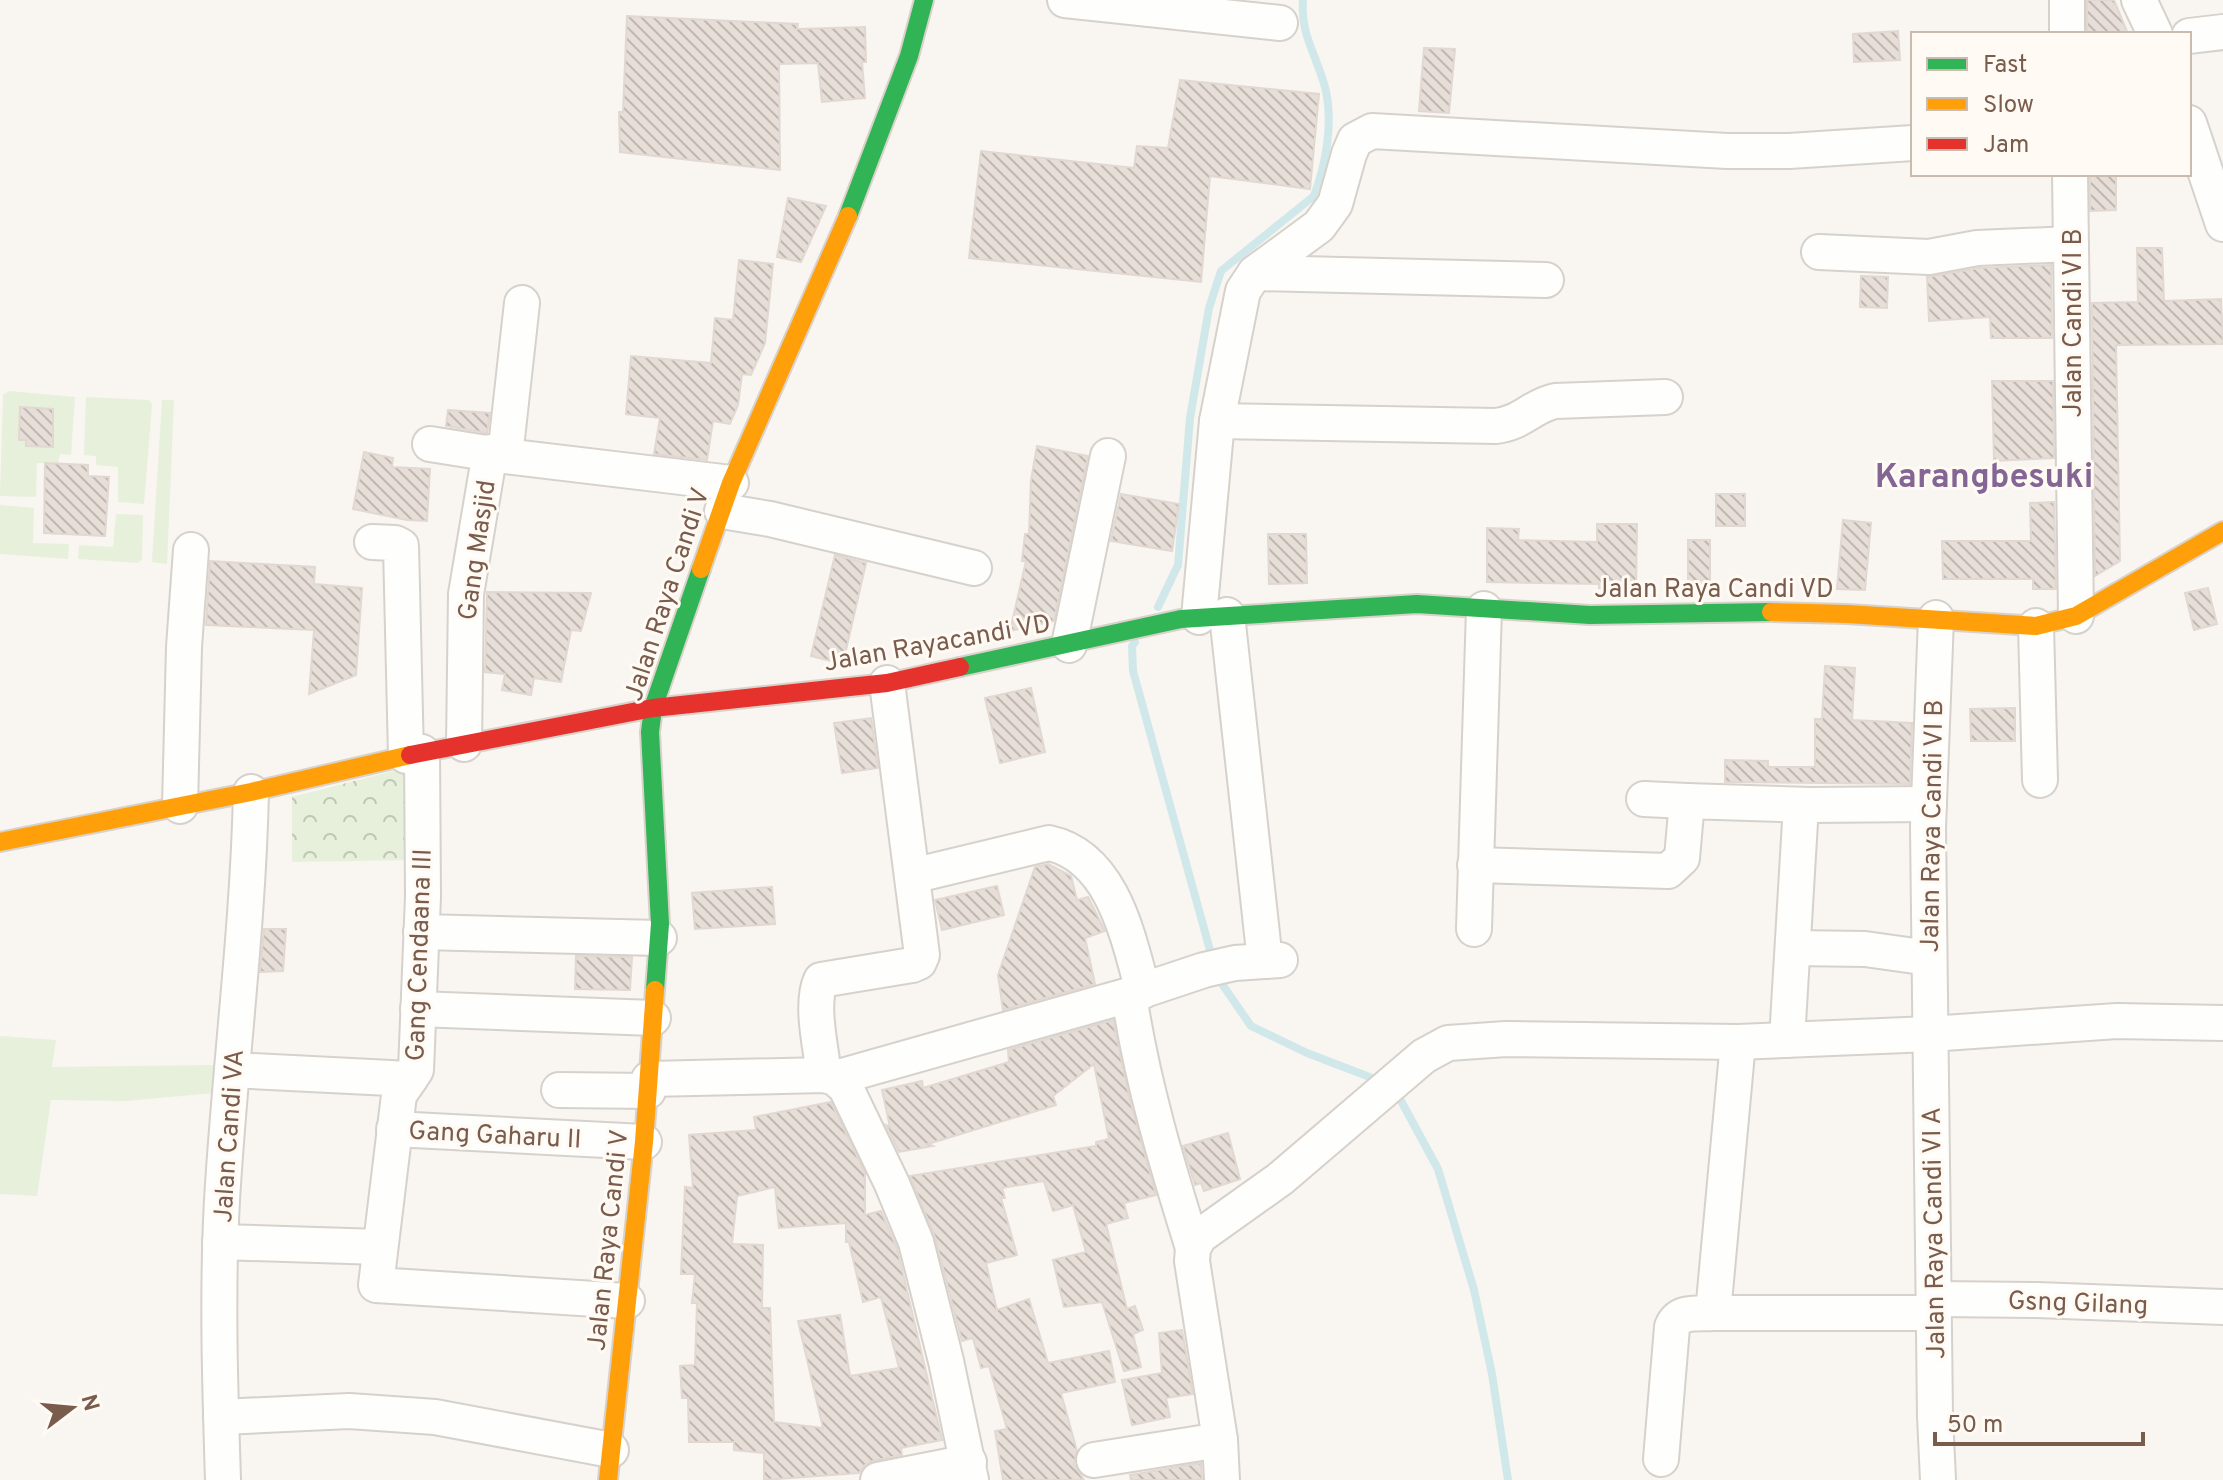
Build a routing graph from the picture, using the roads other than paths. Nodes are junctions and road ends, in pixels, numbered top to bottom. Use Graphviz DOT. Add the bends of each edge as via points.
graph roads {
  1 [pos="924,0"];
  2 [pos="1065,0"];
  3 [pos="2067,0"];
  4 [pos="2139,0"];
  5 [pos="1280,23"];
  6 [pos="2067,32"];
  7 [pos="2154,32"];
  8 [pos="2223,32"];
  9 [pos="2191,36"];
  10 [pos="2191,129"];
  11 [pos="1911,143"];
  12 [pos="2070,176"];
  13 [pos="2223,224"];
  14 [pos="2071,244"];
  15 [pos="1819,252"];
  16 [pos="1255,273"];
  17 [pos="1546,280"];
  18 [pos="522,303"];
  19 [pos="1665,397"];
  20 [pos="1217,421"];
  21 [pos="430,444"];
  22 [pos="497,454"];
  23 [pos="1108,456"];
  24 [pos="726,497"];
  25 [pos="2223,531"];
  26 [pos="372,542"];
  27 [pos="191,550"];
  28 [pos="974,568"];
  29 [pos="1484,609"];
  30 [pos="2076,616"];
  31 [pos="1202,617"];
  32 [pos="1936,618"];
  33 [pos="2036,626"];
  34 [pos="1069,645"];
  35 [pos="887,683"];
  36 [pos="653,708"];
  37 [pos="464,744"];
  38 [pos="414,754"];
  39 [pos="2040,780"];
  40 [pos="251,792"];
  41 [pos="1644,799"];
  42 [pos="1687,801"];
  43 [pos="1929,804"];
  44 [pos="1801,805"];
  45 [pos="180,806"];
  46 [pos="0,842"];
  47 [pos="1475,865"];
  48 [pos="912,876"];
  49 [pos="1474,929"];
  50 [pos="421,932"];
  51 [pos="659,938"];
  52 [pos="1793,948"];
  53 [pos="1929,958"];
  54 [pos="1136,993"];
  55 [pos="418,1009"];
  56 [pos="653,1018"];
  57 [pos="2223,1023"];
  58 [pos="1930,1034"];
  59 [pos="1787,1040"];
  60 [pos="1738,1042"];
  61 [pos="232,1070"];
  62 [pos="830,1076"];
  63 [pos="410,1079"];
  64 [pos="649,1085"];
  65 [pos="559,1090"];
  66 [pos="394,1129"];
  67 [pos="644,1142"];
  68 [pos="220,1242"];
  69 [pos="380,1247"];
  70 [pos="1193,1248"];
  71 [pos="627,1301"];
  72 [pos="1934,1306"];
  73 [pos="2223,1307"];
  74 [pos="1713,1313"];
  75 [pos="221,1417"];
  76 [pos="1220,1440"];
  77 [pos="1661,1459"];
  78 [pos="1094,1460"];
  79 [pos="610,1465"];
  80 [pos="970,1471"];
  81 [pos="223,1480"];
  82 [pos="878,1480"];
  83 [pos="1222,1480"];
  84 [pos="1938,1480"];
  1 -- 24 [label="street, Jalan Raya Candi V" via="909,56 851,210"];
  2 -- 5 [label="street"];
  3 -- 6 [label="street"];
  4 -- 7 [label="street"];
  8 -- 9 [label="street"];
  10 -- 13 [label="street"];
  11 -- 16 [label="street" via="1727,151 1372,131 1355,140 1335,204 1319,226"];
  12 -- 14 [label="street, Jalan Candi VI B"];
  14 -- 15 [label="street" via="1977,248 1929,257"];
  14 -- 30 [label="street, Jalan Candi VI B"];
  16 -- 17 [label="street"];
  16 -- 20 [label="street" via="1237,314"];
  18 -- 22 [label="street, Gang Masjid"];
  19 -- 20 [label="street" via="1555,401 1541,404 1521,420 1496,426"];
  20 -- 31 [label="street"];
  21 -- 22 [label="street"];
  22 -- 24 [label="street"];
  22 -- 37 [label="street, Gang Masjid" via="466,594"];
  23 -- 34 [label="street"];
  24 -- 28 [label="street" via="770,519"];
  24 -- 36 [label="street, Jalan Raya Candi V"];
  25 -- 30 [label="street, Jalan Raya Candi VD"];
  26 -- 38 [label="street, Gang Cendaana III" via="401,546"];
  27 -- 45 [label="street"];
  29 -- 31 [label="street, Jalan Raya Candi VD" via="1417,604"];
  29 -- 32 [label="street, Jalan Raya Candi VD"];
  29 -- 47 [label="street"];
  30 -- 33 [label="street, Jalan Raya Candi VD"];
  31 -- 34 [label="street, Jalan Rayacandi VD"];
  31 -- 54 [label="street" via="1246,964"];
  32 -- 33 [label="street, Jalan Raya Candi VD"];
  32 -- 43 [label="street, Jalan Raya Candi VI B"];
  33 -- 39 [label="street"];
  34 -- 35 [label="street, Jalan Rayacandi VD"];
  35 -- 36 [label="street, Jalan Rayacandi VD"];
  35 -- 48 [label="street"];
  36 -- 37 [label="street, Jalan Rayacandi VD"];
  36 -- 51 [label="street, Jalan Raya Candi V"];
  37 -- 38 [label="street, Jalan Rayacandi VD"];
  38 -- 40 [label="street, Jalan Rayacandi VD"];
  38 -- 50 [label="street, Gang Cendaana III"];
  40 -- 45 [label="street, Jalan Rayacandi VD"];
  40 -- 61 [label="street, Jalan Candi VA"];
  41 -- 42 [label="street"];
  42 -- 44 [label="street"];
  42 -- 47 [label="street" via="1682,858 1668,871"];
  43 -- 44 [label="street"];
  43 -- 53 [label="street, Jalan Raya Candi VI B"];
  44 -- 52 [label="street"];
  45 -- 46 [label="street, Jalan Rayacandi VD"];
  47 -- 49 [label="street"];
  48 -- 54 [label="street" via="1049,843 1065,846 1114,898"];
  48 -- 62 [label="street" via="919,962 825,978 818,986 817,1020"];
  50 -- 51 [label="street"];
  50 -- 55 [label="street, Gang Cendaana III"];
  51 -- 56 [label="street, Jalan Raya Candi V"];
  52 -- 53 [label="street" via="1865,949"];
  52 -- 59 [label="street"];
  53 -- 58 [label="street, Jalan Raya Candi VI B"];
  54 -- 62 [label="street"];
  54 -- 70 [label="street" via="1138,1056"];
  55 -- 56 [label="street"];
  55 -- 63 [label="street, Gang Cendaana III" via="416,1070"];
  56 -- 64 [label="street, Jalan Raya Candi V"];
  57 -- 58 [label="street" via="2117,1021"];
  58 -- 59 [label="street"];
  58 -- 72 [label="street, Jalan Raya Candi VI A"];
  59 -- 60 [label="street"];
  60 -- 70 [label="street" via="1448,1043 1424,1056 1280,1179 1200,1236"];
  60 -- 74 [label="street"];
  61 -- 63 [label="street"];
  61 -- 68 [label="street, Jalan Candi VA"];
  62 -- 64 [label="street"];
  62 -- 80 [label="street" via="846,1088 916,1242"];
  63 -- 66 [label="street, Gang Cendaana III" via="399,1095"];
  64 -- 65 [label="street"];
  64 -- 67 [label="street, Jalan Raya Candi V"];
  66 -- 67 [label="street, Gang Gaharu II"];
  66 -- 69 [label="street, Gang Cendaana III"];
  67 -- 71 [label="street, Jalan Raya Candi V"];
  68 -- 69 [label="street"];
  68 -- 75 [label="street, Jalan Candi VA"];
  69 -- 71 [label="street, Gang Cendaana III" via="376,1285"];
  70 -- 76 [label="street"];
  71 -- 79 [label="street, Jalan Raya Candi V"];
  72 -- 73 [label="street, Gsng Gilang" via="2037,1300"];
  72 -- 74 [label="street, Gsng Gilang"];
  72 -- 84 [label="street, Jalan Raya Candi VI A"];
  74 -- 77 [label="street, Gsng Gilang" via="1682,1315 1672,1327"];
  75 -- 79 [label="street" via="349,1411 435,1417"];
  75 -- 81 [label="street, Jalan Candi VA"];
  76 -- 78 [label="street"];
  76 -- 83 [label="street"];
  80 -- 82 [label="street"];
}
